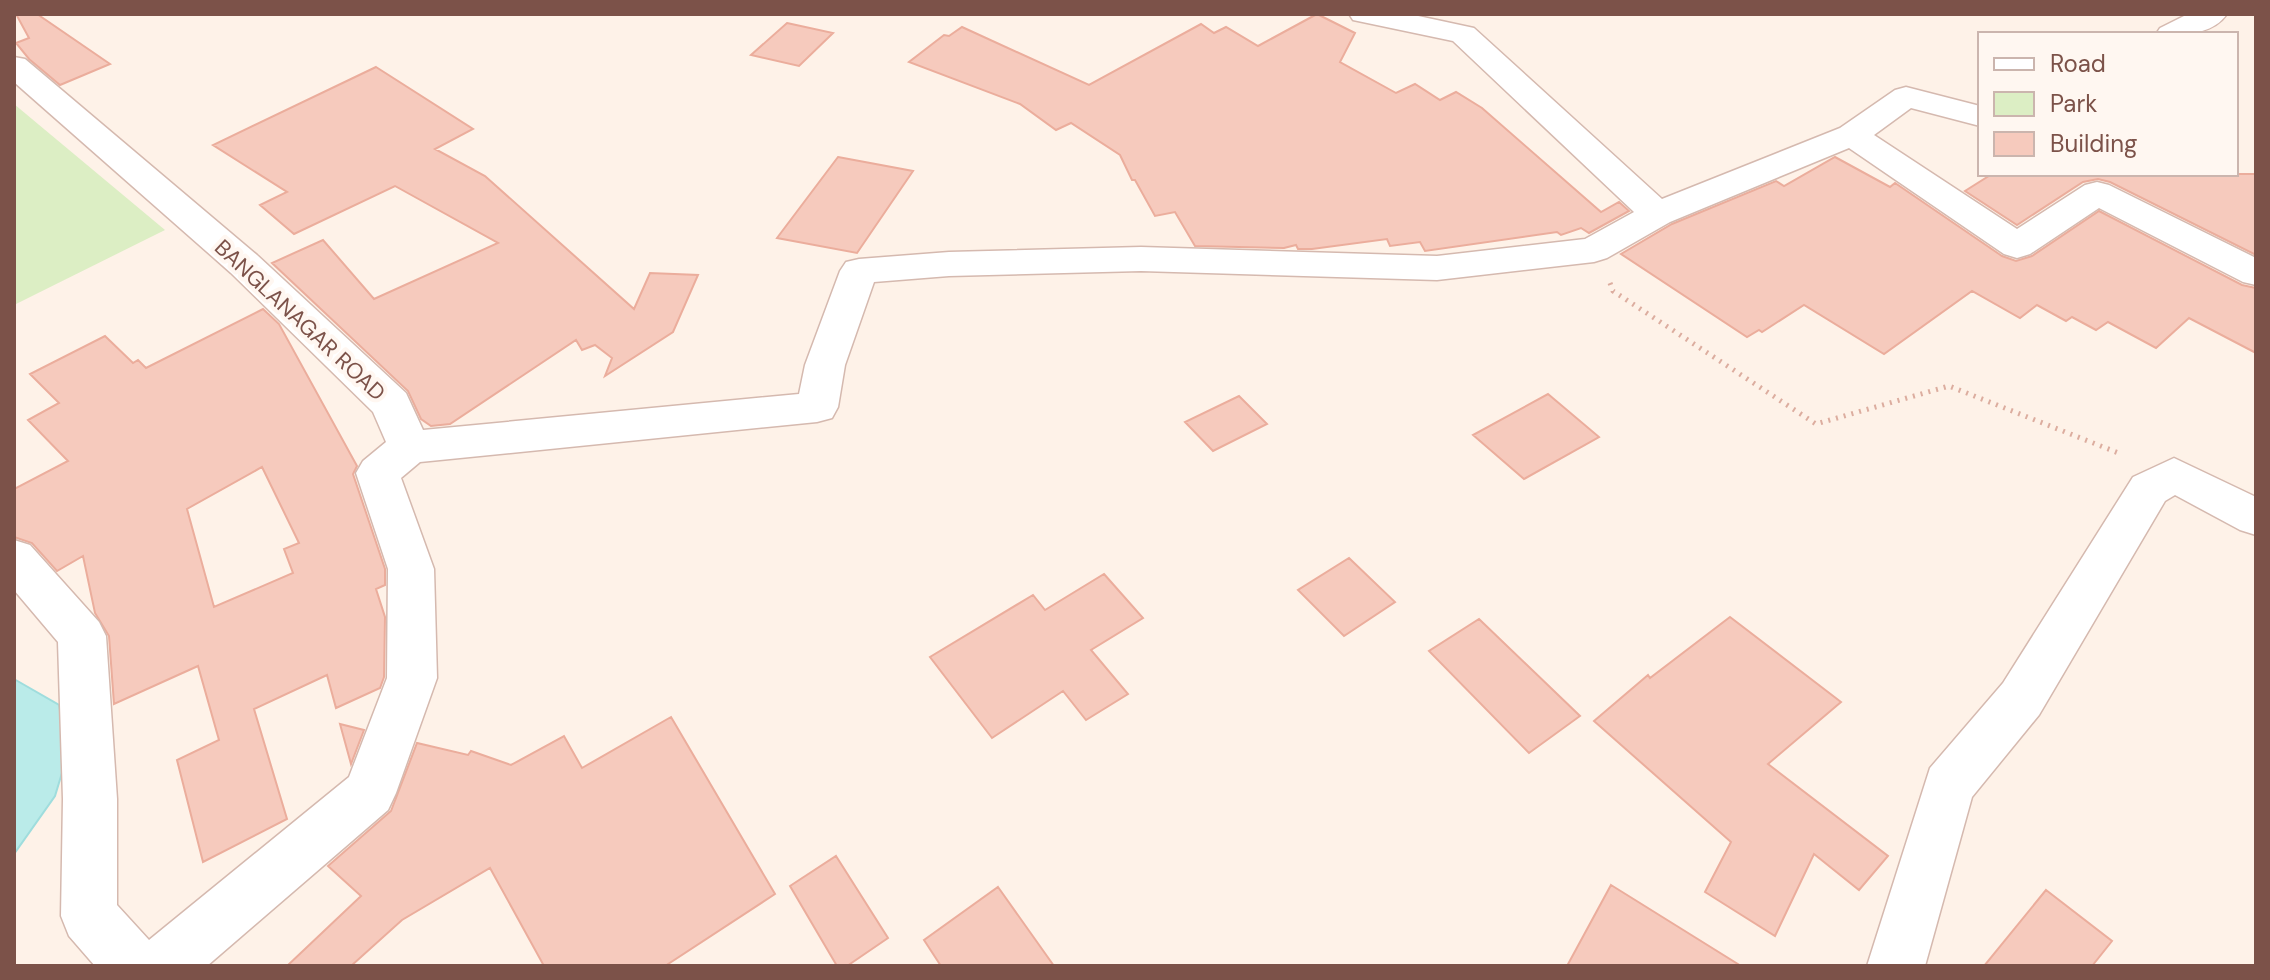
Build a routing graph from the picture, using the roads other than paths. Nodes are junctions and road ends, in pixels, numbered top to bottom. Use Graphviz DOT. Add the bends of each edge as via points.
graph roads {
  1 [pos="1364,14"];
  2 [pos="2212,14"];
  3 [pos="2175,32"];
  4 [pos="14,66"];
  5 [pos="1978,115"];
  6 [pos="1852,135"];
  7 [pos="1657,214"];
  8 [pos="2256,273"];
  9 [pos="409,447"];
  10 [pos="2256,518"];
  11 [pos="14,558"];
  12 [pos="134,966"];
  13 [pos="163,966"];
  14 [pos="1896,966"];
  1 -- 7 [label="street" via="1463,34"];
  2 -- 3 [label="street"];
  4 -- 9 [label="street, BANGLANAGAR ROAD" via="244,264 391,404"];
  5 -- 6 [label="street" via="1906,97"];
  6 -- 7 [label="street"];
  6 -- 8 [label="street" via="2017,246 2097,193"];
  7 -- 9 [label="street" via="1594,250 1437,268 1141,259 859,271 825,365 817,407"];
  9 -- 13 [label="street" via="378,473 411,569 412,678 369,793"];
  10 -- 14 [label="street" via="2174,475 2149,489 2021,699 1949,785"];
  11 -- 12 [label="street" via="82,636 89,916"];
}
